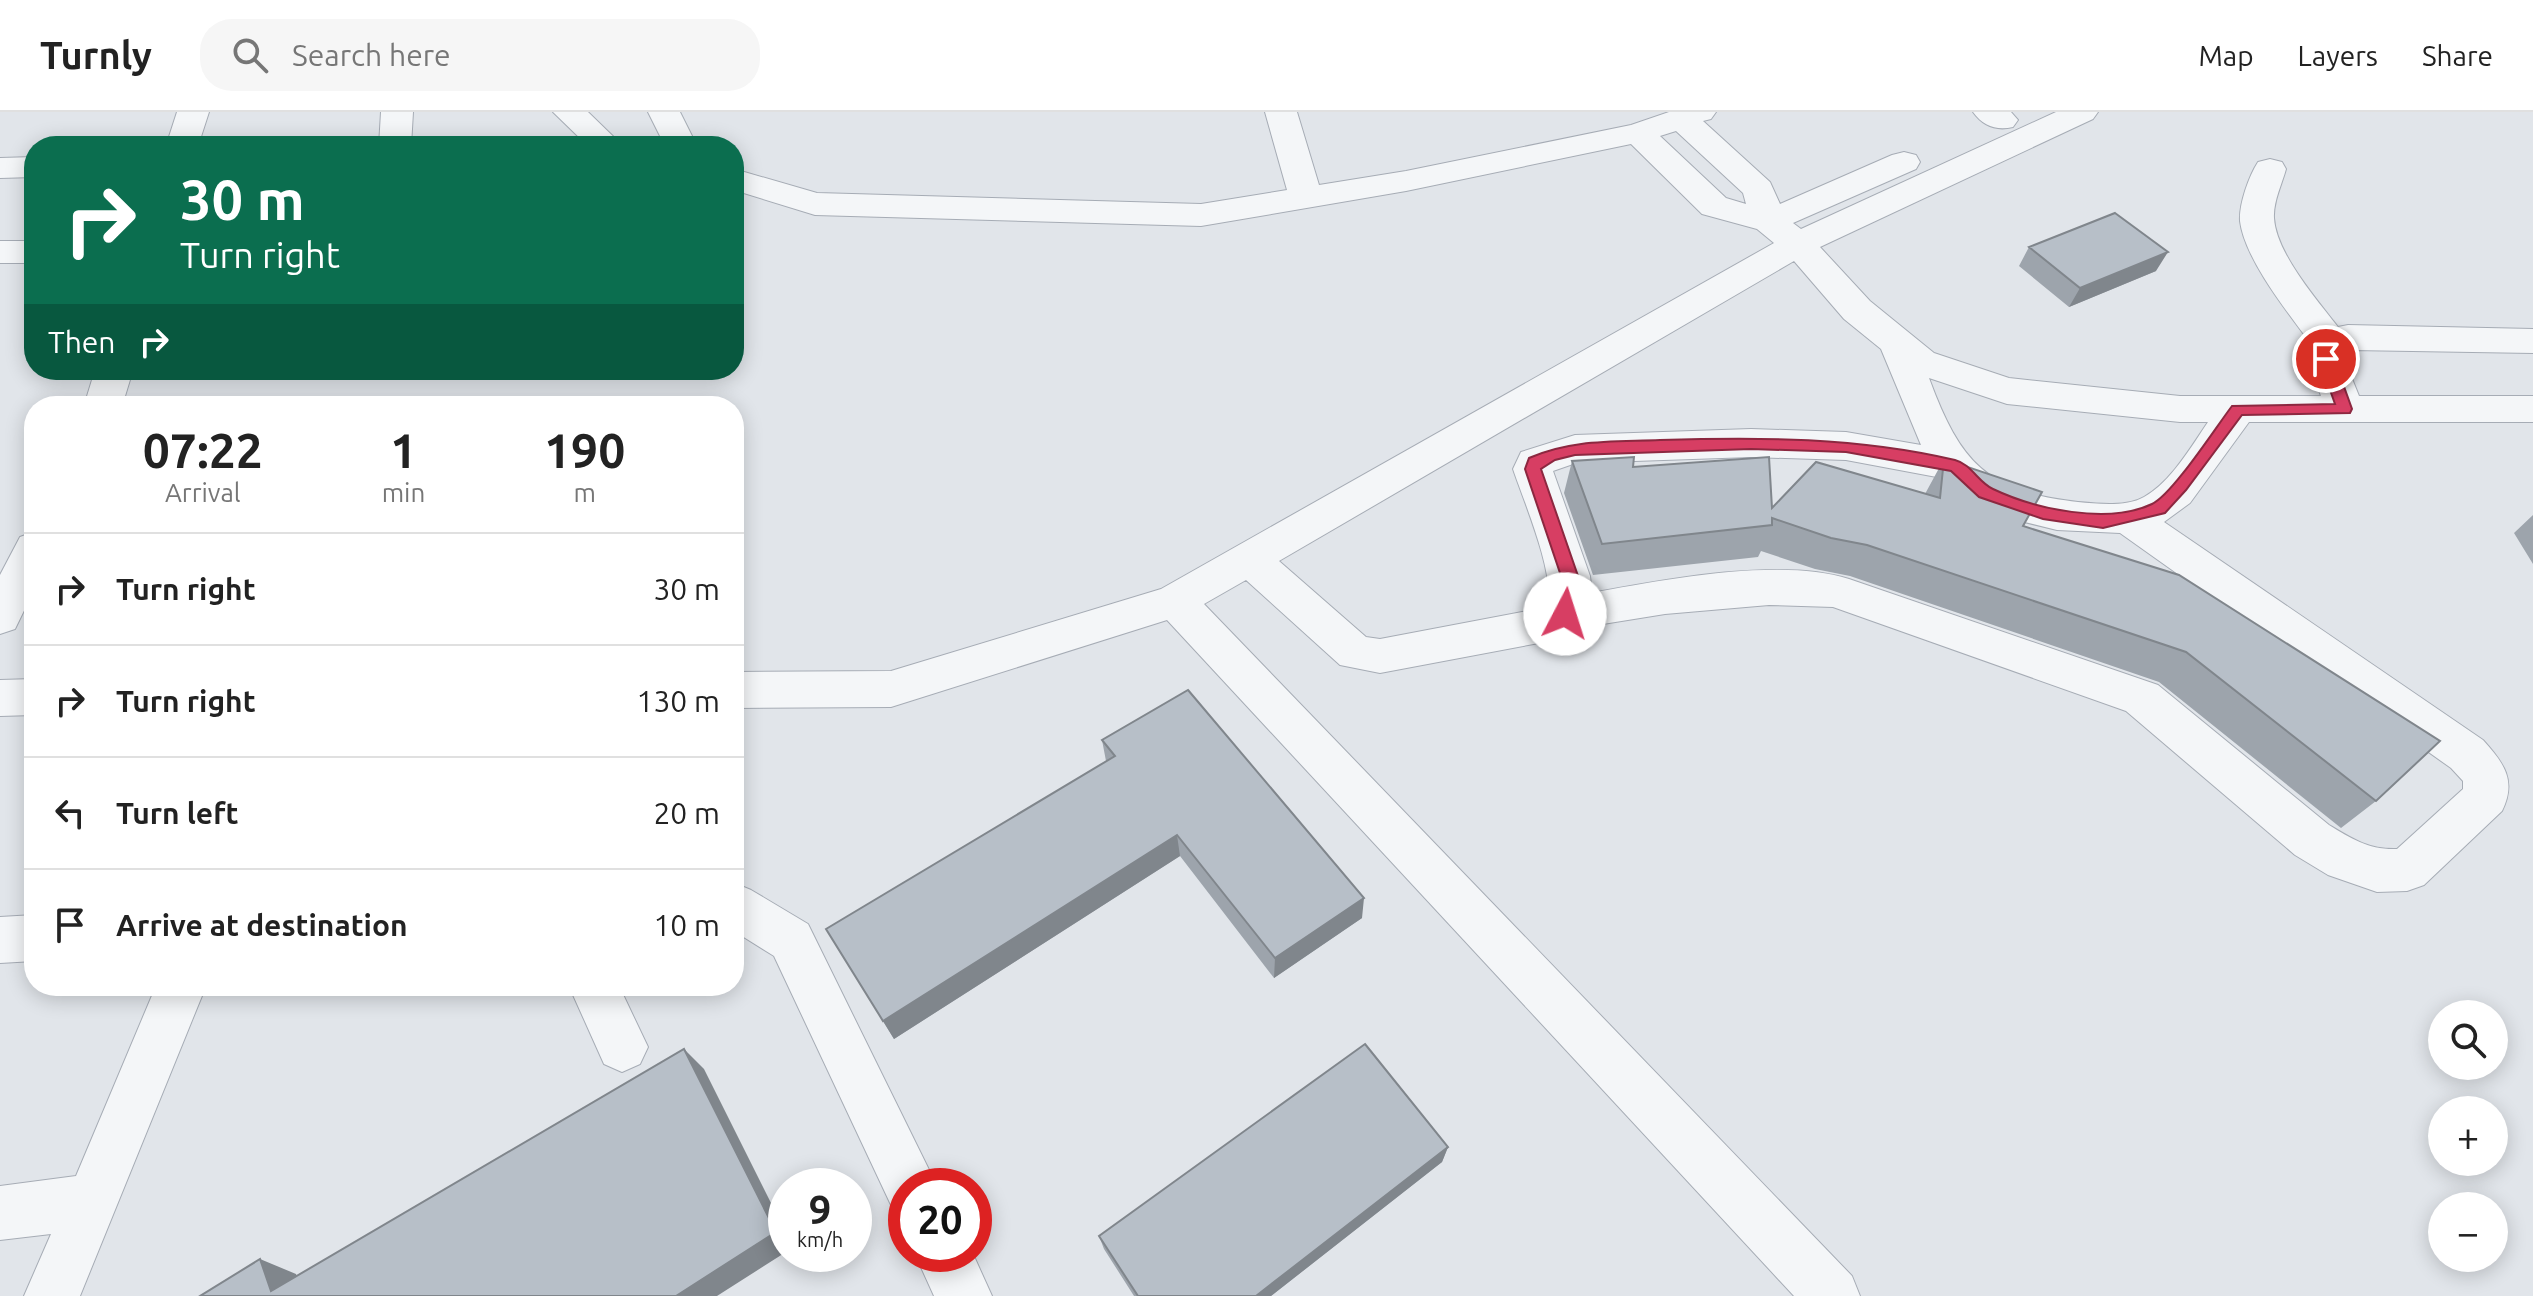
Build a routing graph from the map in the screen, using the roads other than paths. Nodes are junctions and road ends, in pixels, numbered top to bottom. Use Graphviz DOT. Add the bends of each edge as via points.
graph roads {
  1 [pos="193,112"];
  2 [pos="397,112"];
  3 [pos="569,112"];
  4 [pos="664,112"];
  5 [pos="1281,112"];
  6 [pos="2082,112"];
  7 [pos="1692,116"];
  8 [pos="2016,117"];
  9 [pos="1638,133"];
  10 [pos="185,136"];
  11 [pos="396,136"];
  12 [pos="596,136"];
  13 [pos="676,136"];
  14 [pos="24,167"];
  15 [pos="0,168"];
  16 [pos="2270,169"];
  17 [pos="744,182"];
  18 [pos="1306,198"];
  19 [pos="1783,233"];
  20 [pos="0,252"];
  21 [pos="24,252"];
  22 [pos="2533,341"];
  23 [pos="1897,342"];
  24 [pos="2331,344"];
  25 [pos="2345,409"];
  26 [pos="2533,409"];
  27 [pos="2238,410"];
  28 [pos="1956,466"];
  29 [pos="2125,516"];
  30 [pos="1249,559"];
  31 [pos="24,568"];
  32 [pos="1175,601"];
  33 [pos="1565,614"];
  34 [pos="0,617"];
  35 [pos="744,690"];
  36 [pos="24,697"];
  37 [pos="0,698"];
  38 [pos="744,911"];
  39 [pos="24,939"];
  40 [pos="0,940"];
  41 [pos="177,996"];
  42 [pos="599,996"];
  43 [pos="622,1047"];
  44 [pos="901,1168"];
  45 [pos="93,1201"];
  46 [pos="0,1213"];
  47 [pos="952,1272"];
  48 [pos="52,1296"];
  49 [pos="964,1296"];
  50 [pos="1832,1296"];
  1 -- 10 [label="lane"];
  2 -- 11 [label="lane"];
  3 -- 12 [label="lane"];
  4 -- 13 [label="lane"];
  5 -- 18 [label="lane"];
  6 -- 8 [label="lane"];
  7 -- 9 [label="lane"];
  7 -- 19 [label="lane" via="1758,189"];
  8 -- 19 [label="lane"];
  8 -- 19 [label="lane"];
  9 -- 18 [label="lane"];
  9 -- 19 [label="lane" via="1714,206"];
  14 -- 15 [label="lane"];
  16 -- 24 [label="lane" via="2257,219 2296,297"];
  17 -- 18 [label="lane" via="815,204 987,211 1201,215"];
  19 -- 23 [label="lane" via="1857,310"];
  19 -- 30 [label="lane"];
  20 -- 21 [label="lane"];
  22 -- 24 [label="lane" via="2366,336"];
  23 -- 27 [label="lane" via="1921,362 2007,391"];
  23 -- 28 [label="lane" via="1930,426"];
  24 -- 25 [label="lane" via="2326,359"];
  25 -- 26 [label="lane"];
  25 -- 27 [label="lane"];
  27 -- 29 [label="lane" via="2159,509"];
  28 -- 29 [label="lane" via="1985,493 2043,513 2103,521"];
  28 -- 33 [label="lane" via="1846,446 1751,443 1575,449 1551,455 1535,462 1533,469 1569,576"];
  29 -- 33 [label="lane" via="2443,736 2486,774 2486,797 2407,870 2377,871 2312,840 2142,698 1834,591 1752,590"];
  30 -- 32 [label="lane"];
  30 -- 33 [label="lane" via="1355,653 1380,656 1539,626"];
  31 -- 34 [label="lane"];
  32 -- 35 [label="lane" via="891,689"];
  32 -- 50 [label="lane"];
  36 -- 37 [label="lane"];
  38 -- 44 [label="lane" via="791,940"];
  39 -- 40 [label="lane"];
  41 -- 45 [label="lane"];
  42 -- 43 [label="lane"];
  45 -- 46 [label="lane"];
  45 -- 48 [label="lane"];
  47 -- 49 [label="lane"];
}
